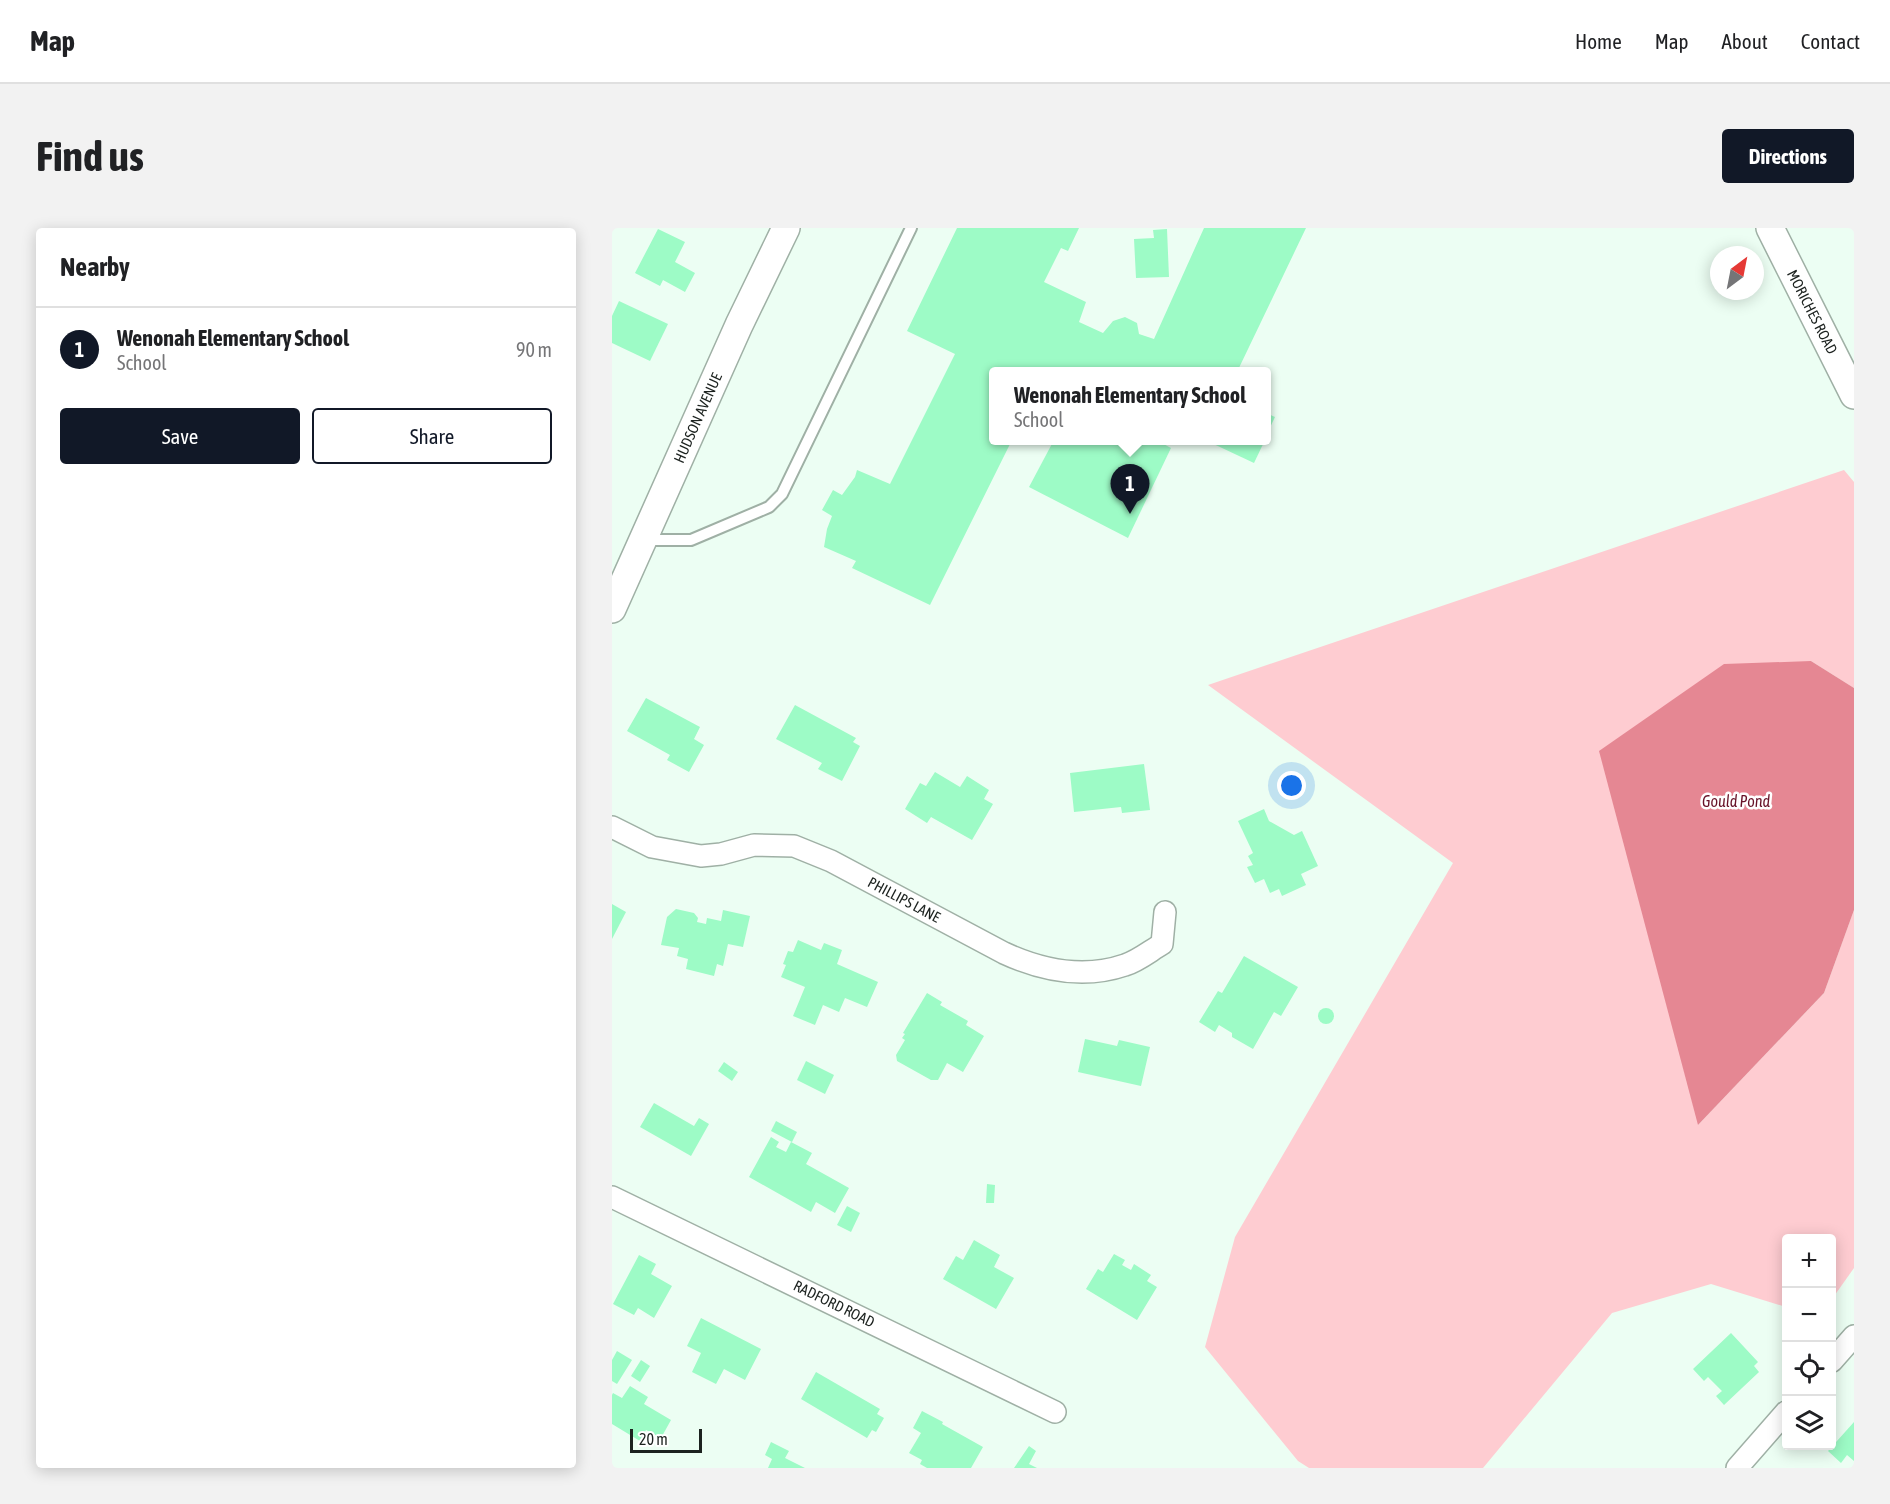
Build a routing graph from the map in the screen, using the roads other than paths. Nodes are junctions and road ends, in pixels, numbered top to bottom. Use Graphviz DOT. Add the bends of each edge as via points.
graph roads {
  1 [pos="786,228"];
  2 [pos="911,228"];
  3 [pos="1770,228"];
  4 [pos="1854,395"];
  5 [pos="643,540"];
  6 [pos="618,583"];
  7 [pos="612,609"];
  8 [pos="612,827"];
  9 [pos="1165,912"];
  10 [pos="612,1197"];
  11 [pos="1854,1336"];
  12 [pos="1836,1356"];
  13 [pos="1055,1412"];
  14 [pos="1782,1417"];
  15 [pos="1737,1468"];
  1 -- 5 [label="street, HUDSON AVENUE"];
  2 -- 5 [label="lane" via="782,494 769,507 691,540"];
  3 -- 4 [label="street, MORICHES ROAD"];
  5 -- 6 [label="street, HUDSON AVENUE"];
  6 -- 7 [label="street, HUDSON AVENUE"];
  8 -- 9 [label="street, PHILLIPS LANE" via="652,848 701,856 754,845 794,846 831,861 1004,953 1048,970 1076,973 1128,964 1162,944"];
  10 -- 13 [label="street, RADFORD ROAD"];
  11 -- 12 [label="street"];
  14 -- 15 [label="street"];
}
